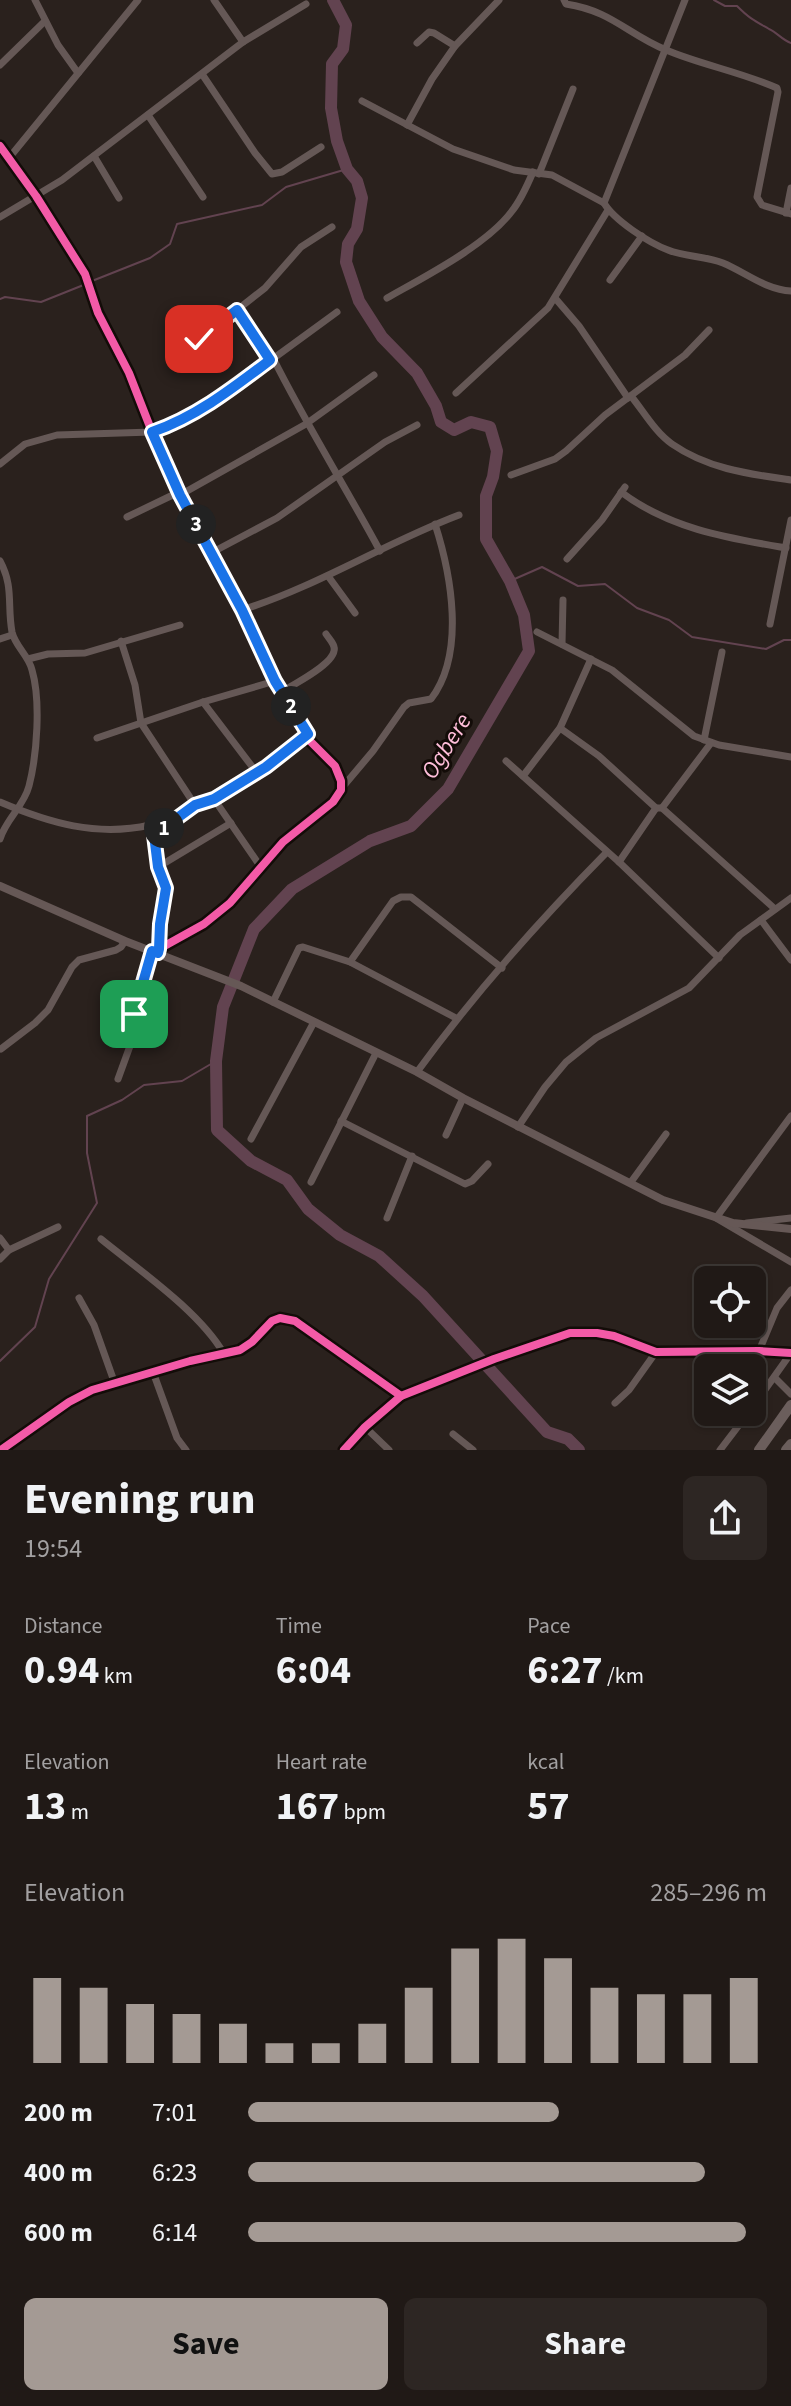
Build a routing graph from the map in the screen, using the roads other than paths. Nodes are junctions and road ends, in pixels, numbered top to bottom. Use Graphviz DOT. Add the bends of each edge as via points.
graph roads {
  1 [pos="35,0"];
  2 [pos="138,0"];
  3 [pos="214,0"];
  4 [pos="499,0"];
  5 [pos="564,0"];
  6 [pos="685,0"];
  7 [pos="306,4"];
  8 [pos="45,21"];
  9 [pos="243,42"];
  10 [pos="417,43"];
  11 [pos="455,46"];
  12 [pos="664,50"];
  13 [pos="0,65"];
  14 [pos="78,73"];
  15 [pos="202,74"];
  16 [pos="573,89"];
  17 [pos="362,101"];
  18 [pos="148,115"];
  19 [pos="407,125"];
  20 [pos="0,146"];
  21 [pos="321,147"];
  22 [pos="94,156"];
  23 [pos="9,158"];
  24 [pos="536,173"];
  25 [pos="791,188"];
  26 [pos="36,196"];
  27 [pos="203,197"];
  28 [pos="119,198"];
  29 [pos="606,206"];
  30 [pos="788,213"];
  31 [pos="0,217"];
  32 [pos="332,227"];
  33 [pos="642,236"];
  34 [pos="610,280"];
  35 [pos="791,291"];
  36 [pos="387,298"];
  37 [pos="555,298"];
  38 [pos="237,310"];
  39 [pos="337,312"];
  40 [pos="709,330"];
  41 [pos="199,339"];
  42 [pos="271,359"];
  43 [pos="374,375"];
  44 [pos="456,393"];
  45 [pos="630,397"];
  46 [pos="306,424"];
  47 [pos="417,425"];
  48 [pos="152,432"];
  49 [pos="0,464"];
  50 [pos="338,473"];
  51 [pos="511,475"];
  52 [pos="791,480"];
  53 [pos="180,493"];
  54 [pos="459,515"];
  55 [pos="127,517"];
  56 [pos="791,520"];
  57 [pos="435,524"];
  58 [pos="786,548"];
  59 [pos="380,551"];
  60 [pos="211,553"];
  61 [pos="567,559"];
  62 [pos="0,561"];
  63 [pos="328,576"];
  64 [pos="563,600"];
  65 [pos="242,610"];
  66 [pos="355,613"];
  67 [pos="770,624"];
  68 [pos="180,625"];
  69 [pos="537,632"];
  70 [pos="326,634"];
  71 [pos="12,635"];
  72 [pos="0,639"];
  73 [pos="121,641"];
  74 [pos="562,644"];
  75 [pos="722,652"];
  76 [pos="28,659"];
  77 [pos="591,659"];
  78 [pos="275,681"];
  79 [pos="281,692"];
  80 [pos="203,702"];
  81 [pos="141,723"];
  82 [pos="560,728"];
  83 [pos="308,734"];
  84 [pos="97,738"];
  85 [pos="707,741"];
  86 [pos="791,757"];
  87 [pos="506,761"];
  88 [pos="257,773"];
  89 [pos="523,776"];
  90 [pos="341,790"];
  91 [pos="214,799"];
  92 [pos="0,802"];
  93 [pos="195,805"];
  94 [pos="659,808"];
  95 [pos="17,809"];
  96 [pos="231,823"];
  97 [pos="154,835"];
  98 [pos="0,839"];
  99 [pos="606,853"];
  100 [pos="619,862"];
  101 [pos="260,866"];
  102 [pos="158,867"];
  103 [pos="0,886"];
  104 [pos="791,898"];
  105 [pos="775,909"];
  106 [pos="761,920"];
  107 [pos="125,941"];
  108 [pos="156,951"];
  109 [pos="719,958"];
  110 [pos="791,960"];
  111 [pos="350,962"];
  112 [pos="502,968"];
  113 [pos="273,1002"];
  114 [pos="456,1018"];
  115 [pos="314,1022"];
  116 [pos="1,1049"];
  117 [pos="376,1053"];
  118 [pos="417,1072"];
  119 [pos="118,1079"];
  120 [pos="463,1098"];
  121 [pos="791,1116"];
  122 [pos="341,1121"];
  123 [pos="518,1127"];
  124 [pos="666,1134"];
  125 [pos="446,1135"];
  126 [pos="251,1139"];
  127 [pos="412,1156"];
  128 [pos="488,1164"];
  129 [pos="311,1182"];
  130 [pos="631,1182"];
  131 [pos="387,1218"];
  132 [pos="716,1218"];
  133 [pos="791,1218"];
  134 [pos="741,1225"];
  135 [pos="58,1227"];
  136 [pos="791,1229"];
  137 [pos="0,1238"];
  138 [pos="101,1239"];
  139 [pos="9,1250"];
  140 [pos="0,1259"];
  141 [pos="791,1262"];
  142 [pos="791,1290"];
  143 [pos="79,1298"];
  144 [pos="759,1351"];
  145 [pos="656,1352"];
  146 [pos="791,1353"];
  147 [pos="224,1354"];
  148 [pos="153,1372"];
  149 [pos="775,1378"];
  150 [pos="115,1384"];
  151 [pos="766,1390"];
  152 [pos="791,1394"];
  153 [pos="401,1396"];
  154 [pos="615,1403"];
  155 [pos="791,1405"];
  156 [pos="738,1426"];
  157 [pos="365,1427"];
  158 [pos="453,1434"];
  159 [pos="791,1444"];
  160 [pos="1,1449"];
  161 [pos="186,1450"];
  162 [pos="344,1450"];
  163 [pos="389,1450"];
  164 [pos="473,1450"];
  165 [pos="720,1450"];
  166 [pos="759,1450"];
  167 [pos="786,1450"];
  1 -- 8 [label="street"];
  2 -- 14 [label="street"];
  3 -- 9 [label="street"];
  4 -- 11 [label="street"];
  5 -- 12 [label="street" via="610,17"];
  6 -- 12 [label="street"];
  7 -- 9 [label="street"];
  8 -- 13 [label="street"];
  8 -- 14 [label="street"];
  9 -- 15 [label="street"];
  10 -- 11 [label="street" via="429,32"];
  11 -- 19 [label="street"];
  12 -- 29 [label="street"];
  12 -- 30 [label="street" via="777,88 757,197 762,205"];
  14 -- 23 [label="street"];
  15 -- 18 [label="street"];
  15 -- 21 [label="street" via="272,174"];
  16 -- 24 [label="street"];
  17 -- 19 [label="street"];
  18 -- 22 [label="street"];
  18 -- 27 [label="street"];
  19 -- 24 [label="street" via="453,149"];
  20 -- 23 [label="street"];
  22 -- 26 [label="street"];
  22 -- 28 [label="street"];
  23 -- 26 [label="street"];
  24 -- 29 [label="street" via="552,175"];
  24 -- 36 [label="street" via="502,224"];
  25 -- 30 [label="street"];
  26 -- 31 [label="street"];
  26 -- 48 [label="street" via="85,274"];
  29 -- 33 [label="street"];
  29 -- 37 [label="street"];
  32 -- 38 [label="street" via="301,247"];
  33 -- 34 [label="street"];
  33 -- 35 [label="street" via="669,251 723,263"];
  37 -- 44 [label="street"];
  37 -- 45 [label="street"];
  38 -- 41 [label="street"];
  38 -- 42 [label="street"];
  39 -- 42 [label="street"];
  40 -- 45 [label="street"];
  42 -- 46 [label="street"];
  42 -- 48 [label="street" via="218,399"];
  43 -- 46 [label="street"];
  45 -- 51 [label="street" via="555,459"];
  45 -- 52 [label="street" via="672,444 715,466"];
  46 -- 50 [label="street"];
  46 -- 53 [label="street"];
  47 -- 50 [label="street"];
  48 -- 49 [label="street" via="57,435 25,444"];
  48 -- 53 [label="street"];
  50 -- 59 [label="street"];
  50 -- 60 [label="street" via="294,508"];
  53 -- 55 [label="street"];
  53 -- 60 [label="street"];
  54 -- 57 [label="street"];
  56 -- 58 [label="street"];
  57 -- 59 [label="street"];
  57 -- 90 [label="street" via="448,563 452,612 443,675 431,699 404,707"];
  58 -- 61 [label="street" via="707,534 652,512 623,490"];
  58 -- 67 [label="street"];
  59 -- 63 [label="street"];
  60 -- 65 [label="street"];
  62 -- 71 [label="street" via="11,593"];
  63 -- 65 [label="street"];
  63 -- 66 [label="street"];
  64 -- 74 [label="street"];
  65 -- 78 [label="street"];
  68 -- 73 [label="street"];
  69 -- 74 [label="street"];
  70 -- 79 [label="street" via="335,651 332,656"];
  71 -- 72 [label="street"];
  71 -- 76 [label="street"];
  73 -- 76 [label="street" via="85,653"];
  73 -- 81 [label="street"];
  74 -- 77 [label="street"];
  75 -- 85 [label="street"];
  76 -- 95 [label="street" via="36,728 30,784"];
  77 -- 82 [label="street"];
  77 -- 85 [label="street" via="623,678 683,729"];
  78 -- 79 [label="street"];
  78 -- 80 [label="street"];
  79 -- 83 [label="street"];
  80 -- 81 [label="street"];
  80 -- 88 [label="street"];
  81 -- 84 [label="street"];
  81 -- 93 [label="street"];
  82 -- 89 [label="street"];
  82 -- 94 [label="street"];
  83 -- 88 [label="street"];
  83 -- 90 [label="street" via="339,773"];
  85 -- 86 [label="street"];
  85 -- 94 [label="street"];
  87 -- 89 [label="street"];
  88 -- 91 [label="street"];
  89 -- 99 [label="street"];
  90 -- 101 [label="street"];
  91 -- 93 [label="street"];
  91 -- 96 [label="street"];
  92 -- 95 [label="street"];
  93 -- 97 [label="street"];
  94 -- 100 [label="street"];
  94 -- 105 [label="street"];
  95 -- 97 [label="street" via="82,829 150,825"];
  95 -- 98 [label="street"];
  96 -- 101 [label="street"];
  96 -- 102 [label="street"];
  97 -- 102 [label="street"];
  99 -- 100 [label="street"];
  99 -- 112 [label="street"];
  100 -- 109 [label="street"];
  101 -- 108 [label="street" via="212,919"];
  102 -- 108 [label="street" via="166,888"];
  103 -- 107 [label="main road"];
  104 -- 105 [label="street"];
  105 -- 106 [label="street"];
  106 -- 109 [label="street"];
  106 -- 110 [label="street"];
  107 -- 108 [label="main road"];
  107 -- 116 [label="street" via="116,950 79,960 48,1010"];
  108 -- 113 [label="main road"];
  108 -- 119 [label="street"];
  109 -- 123 [label="street" via="689,988 596,1038 566,1062"];
  111 -- 112 [label="street" via="393,901 411,897"];
  111 -- 113 [label="street" via="301,947"];
  111 -- 114 [label="street"];
  112 -- 114 [label="street"];
  113 -- 115 [label="main road"];
  114 -- 118 [label="street"];
  115 -- 117 [label="main road"];
  115 -- 126 [label="street"];
  117 -- 118 [label="main road"];
  117 -- 122 [label="street"];
  118 -- 120 [label="main road"];
  120 -- 123 [label="main road"];
  120 -- 125 [label="street"];
  121 -- 132 [label="street"];
  122 -- 127 [label="street"];
  122 -- 129 [label="street"];
  123 -- 130 [label="main road"];
  124 -- 130 [label="street"];
  127 -- 128 [label="street" via="465,1184"];
  127 -- 131 [label="street"];
  130 -- 132 [label="main road" via="663,1200"];
  132 -- 134 [label="main road"];
  132 -- 141 [label="street"];
  133 -- 134 [label="street"];
  134 -- 136 [label="main road"];
  135 -- 139 [label="street"];
  137 -- 139 [label="street"];
  138 -- 147 [label="street" via="211,1333"];
  139 -- 140 [label="street"];
  142 -- 144 [label="street" via="777,1308"];
  143 -- 150 [label="street"];
  144 -- 145 [label="street"];
  144 -- 146 [label="street"];
  145 -- 153 [label="street" via="614,1336 584,1332 554,1337"];
  145 -- 154 [label="street"];
  146 -- 149 [label="street"];
  147 -- 148 [label="street"];
  147 -- 153 [label="street" via="247,1346 272,1321 287,1318"];
  148 -- 150 [label="street"];
  148 -- 161 [label="street"];
  149 -- 151 [label="street"];
  149 -- 152 [label="street"];
  150 -- 160 [label="street" via="69,1402"];
  153 -- 157 [label="street"];
  155 -- 166 [label="highway"];
  156 -- 165 [label="street"];
  157 -- 162 [label="street"];
  157 -- 163 [label="street"];
  158 -- 164 [label="street"];
  159 -- 167 [label="highway"];
}
